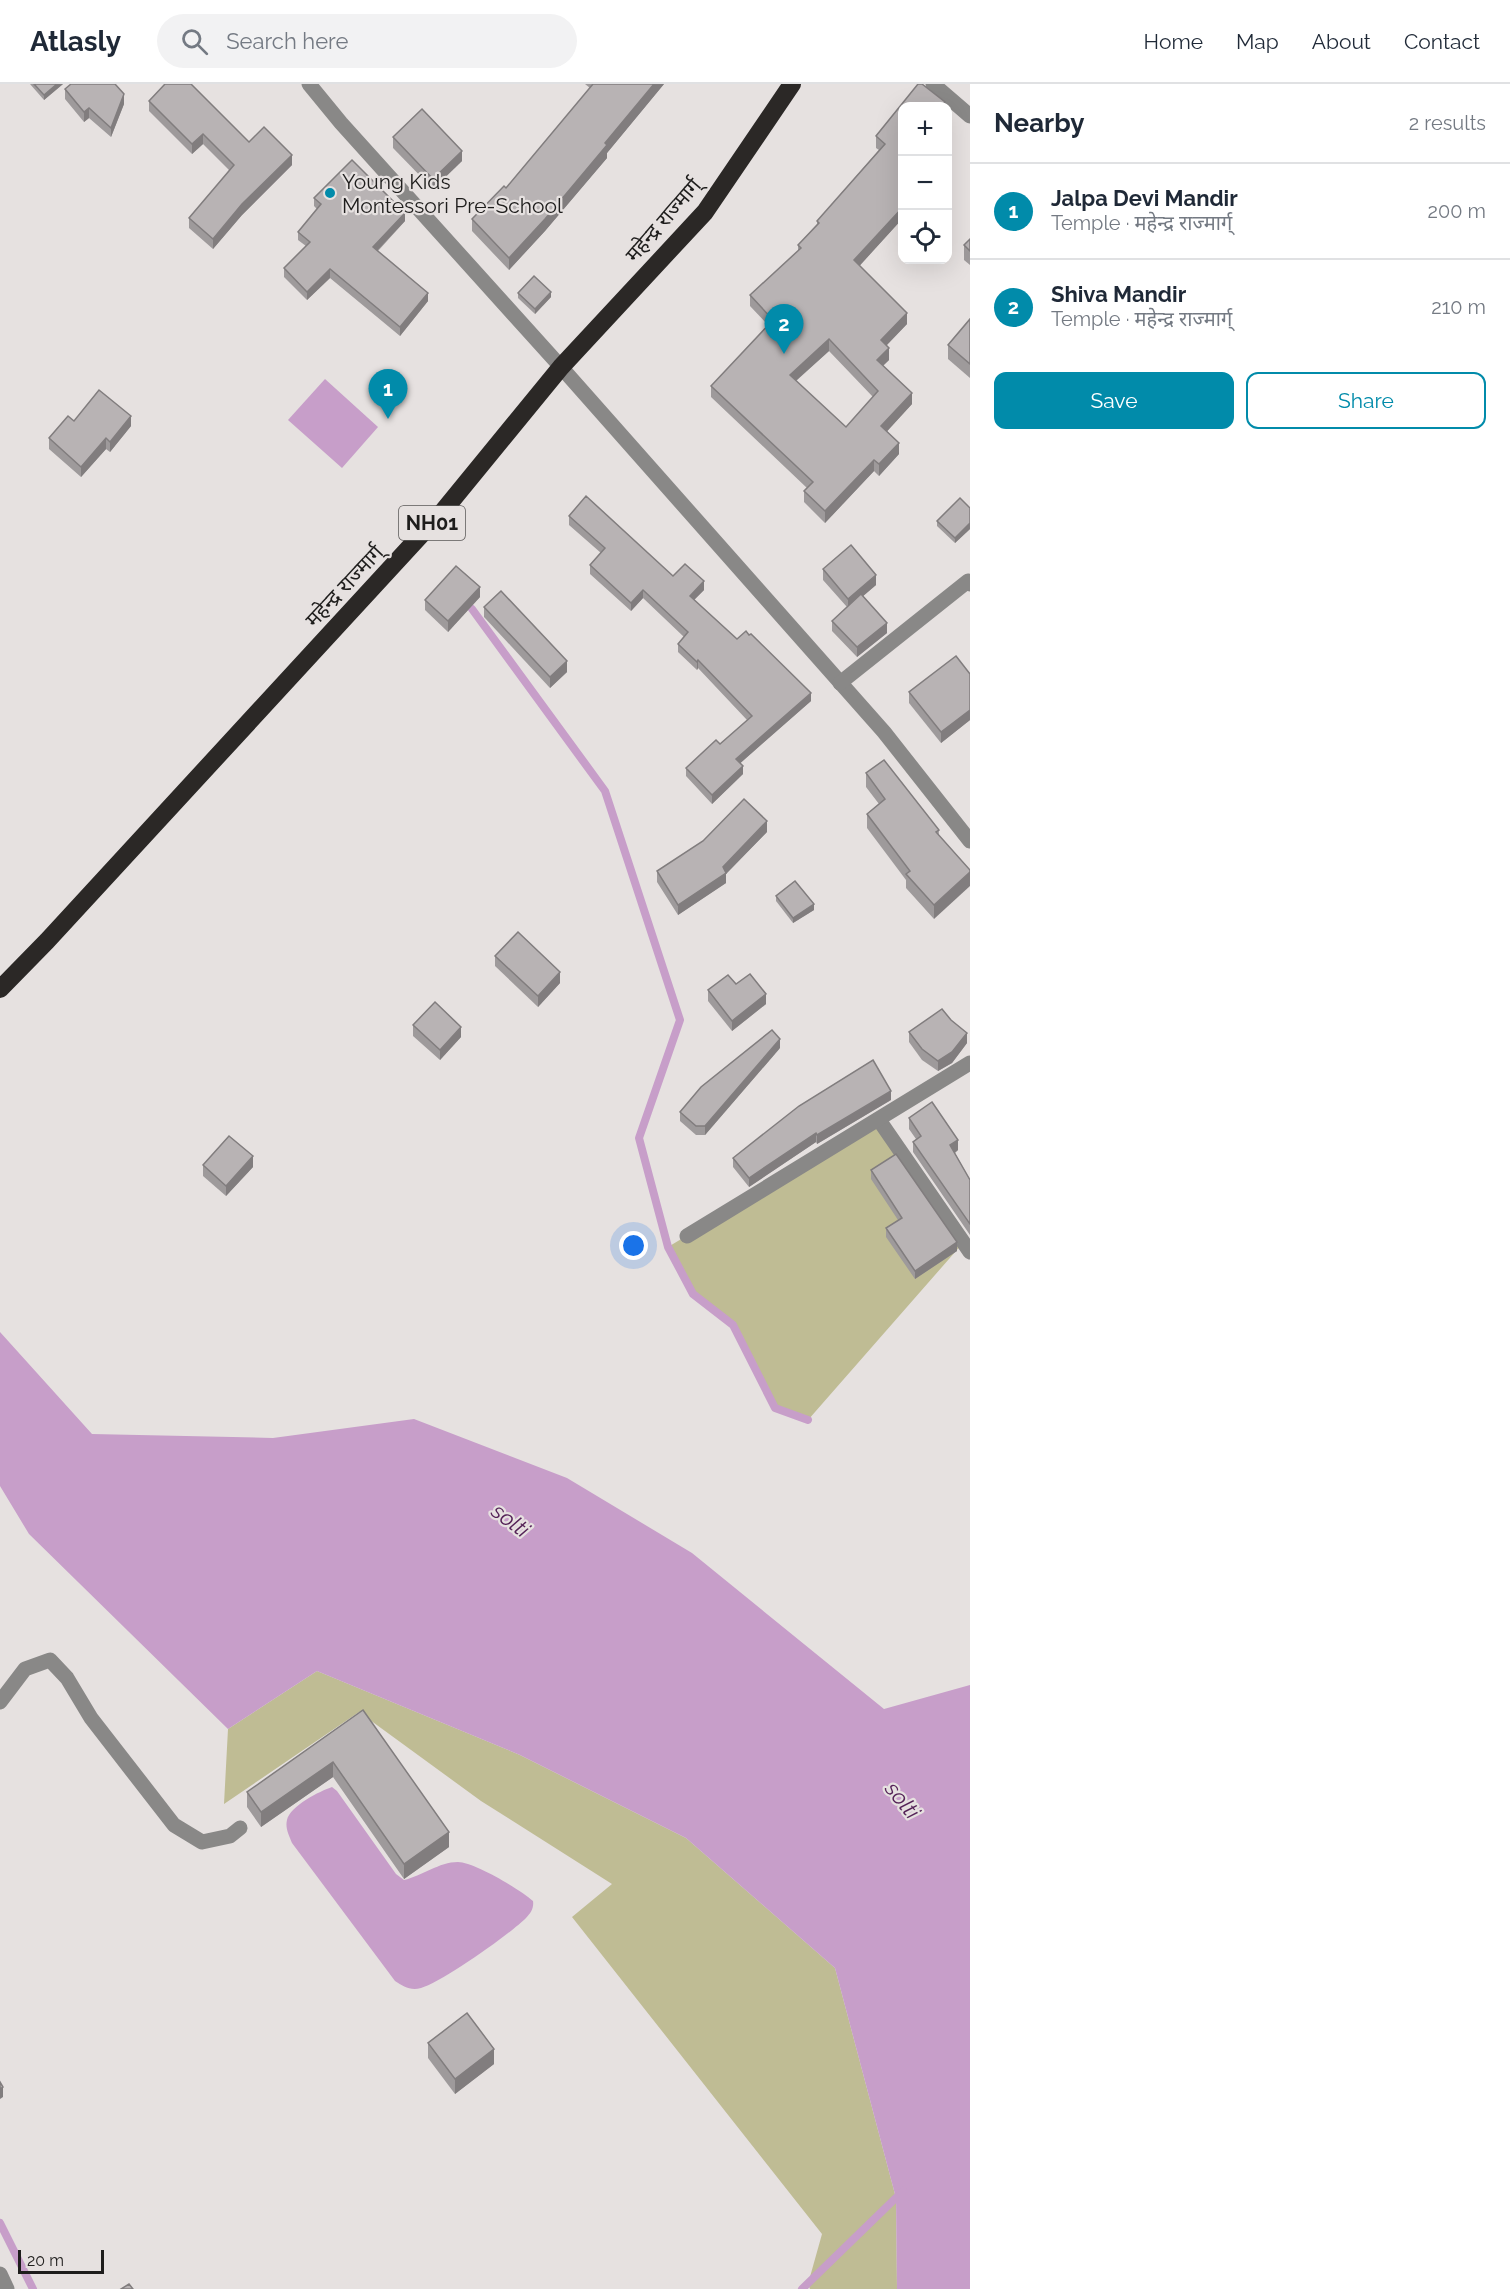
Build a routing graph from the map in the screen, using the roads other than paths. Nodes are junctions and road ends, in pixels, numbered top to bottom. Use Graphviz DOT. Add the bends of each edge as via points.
graph roads {
  1 [pos="309,84"];
  2 [pos="792,84"];
  3 [pos="933,84"];
  4 [pos="970,116"];
  5 [pos="561,367"];
  6 [pos="969,582"];
  7 [pos="840,683"];
  8 [pos="970,840"];
  9 [pos="0,989"];
  10 [pos="970,1063"];
  11 [pos="879,1120"];
  12 [pos="687,1236"];
  13 [pos="970,1252"];
  14 [pos="0,1702"];
  15 [pos="240,1828"];
  16 [pos="0,2274"];
  17 [pos="7,2289"];
  1 -- 5 [label="street"];
  2 -- 5 [label="highway, महेन्द्र राज्मार्ग् / NH01" via="705,212"];
  3 -- 4 [label="street"];
  5 -- 7 [label="street"];
  5 -- 9 [label="highway, महेन्द्र राज्मार्ग् / NH01" via="444,510"];
  6 -- 7 [label="street"];
  7 -- 8 [label="street"];
  10 -- 11 [label="street"];
  11 -- 12 [label="street"];
  11 -- 13 [label="street"];
  14 -- 15 [label="street" via="25,1669 50,1660 174,1825 202,1842 230,1836"];
  16 -- 17 [label="street"];
}
